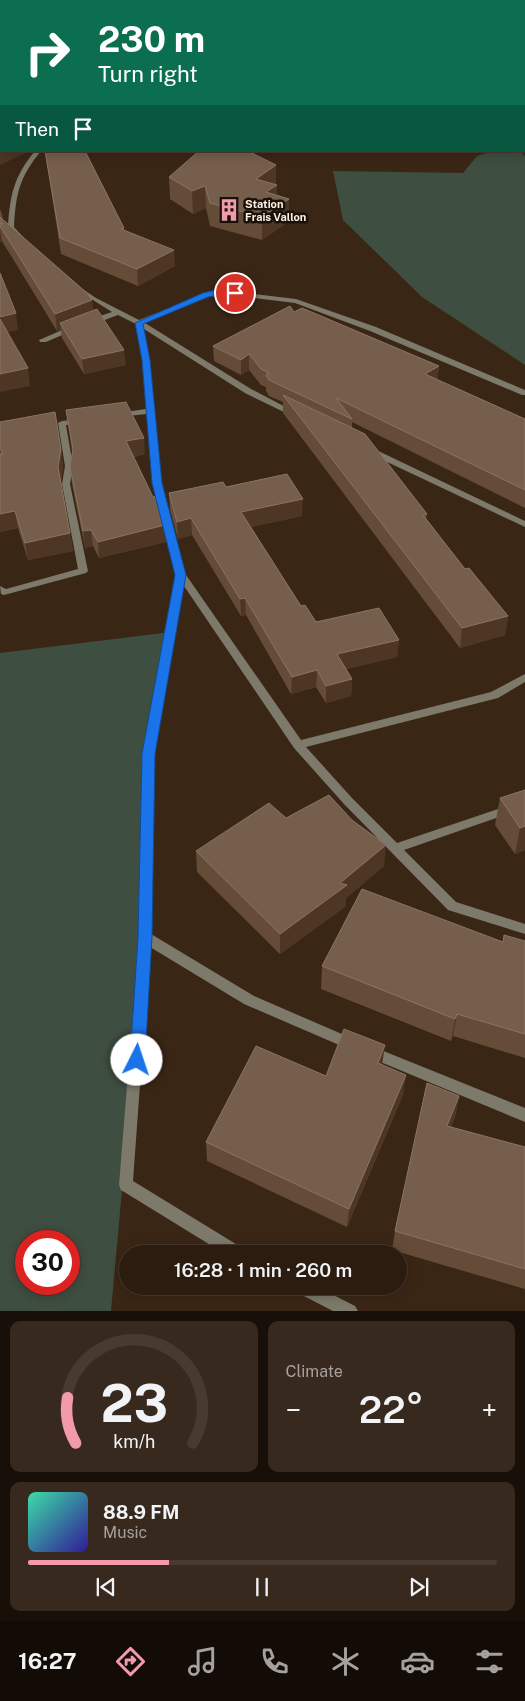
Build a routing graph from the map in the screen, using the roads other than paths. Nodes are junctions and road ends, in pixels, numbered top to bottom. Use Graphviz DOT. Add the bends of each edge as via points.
graph roads {
  1 [pos="37,152"];
  2 [pos="23,241"];
  3 [pos="72,284"];
  4 [pos="118,312"];
  5 [pos="139,323"];
  6 [pos="43,340"];
  7 [pos="525,393"];
  8 [pos="150,411"];
  9 [pos="110,416"];
  10 [pos="301,417"];
  11 [pos="91,419"];
  12 [pos="364,447"];
  13 [pos="525,524"];
  14 [pos="180,575"];
  15 [pos="0,589"];
  16 [pos="525,678"];
  17 [pos="298,745"];
  18 [pos="525,804"];
  19 [pos="396,848"];
  20 [pos="525,929"];
  21 [pos="145,937"];
  22 [pos="525,1115"];
  23 [pos="224,1245"];
  24 [pos="317,1295"];
  25 [pos="350,1311"];
  1 -- 2 [label="street" via="28,162 14,190 11,227"];
  3 -- 4 [label="street"];
  4 -- 5 [label="street"];
  4 -- 6 [label="street"];
  5 -- 7 [label="street" via="220,292 296,301 373,328"];
  5 -- 8 [label="street"];
  5 -- 10 [label="street" via="248,392"];
  8 -- 9 [label="street"];
  8 -- 14 [label="street" via="157,483"];
  11 -- 15 [label="street" via="62,423 69,466 66,484 83,571 4,592"];
  12 -- 13 [label="street"];
  14 -- 17 [label="street"];
  14 -- 21 [label="street" via="148,754"];
  16 -- 17 [label="street" via="494,695"];
  17 -- 19 [label="street"];
  18 -- 19 [label="street"];
  19 -- 20 [label="street" via="452,906"];
  21 -- 22 [label="street" via="249,1000"];
  21 -- 23 [label="street" via="126,1185"];
  24 -- 25 [label="street"];
}
